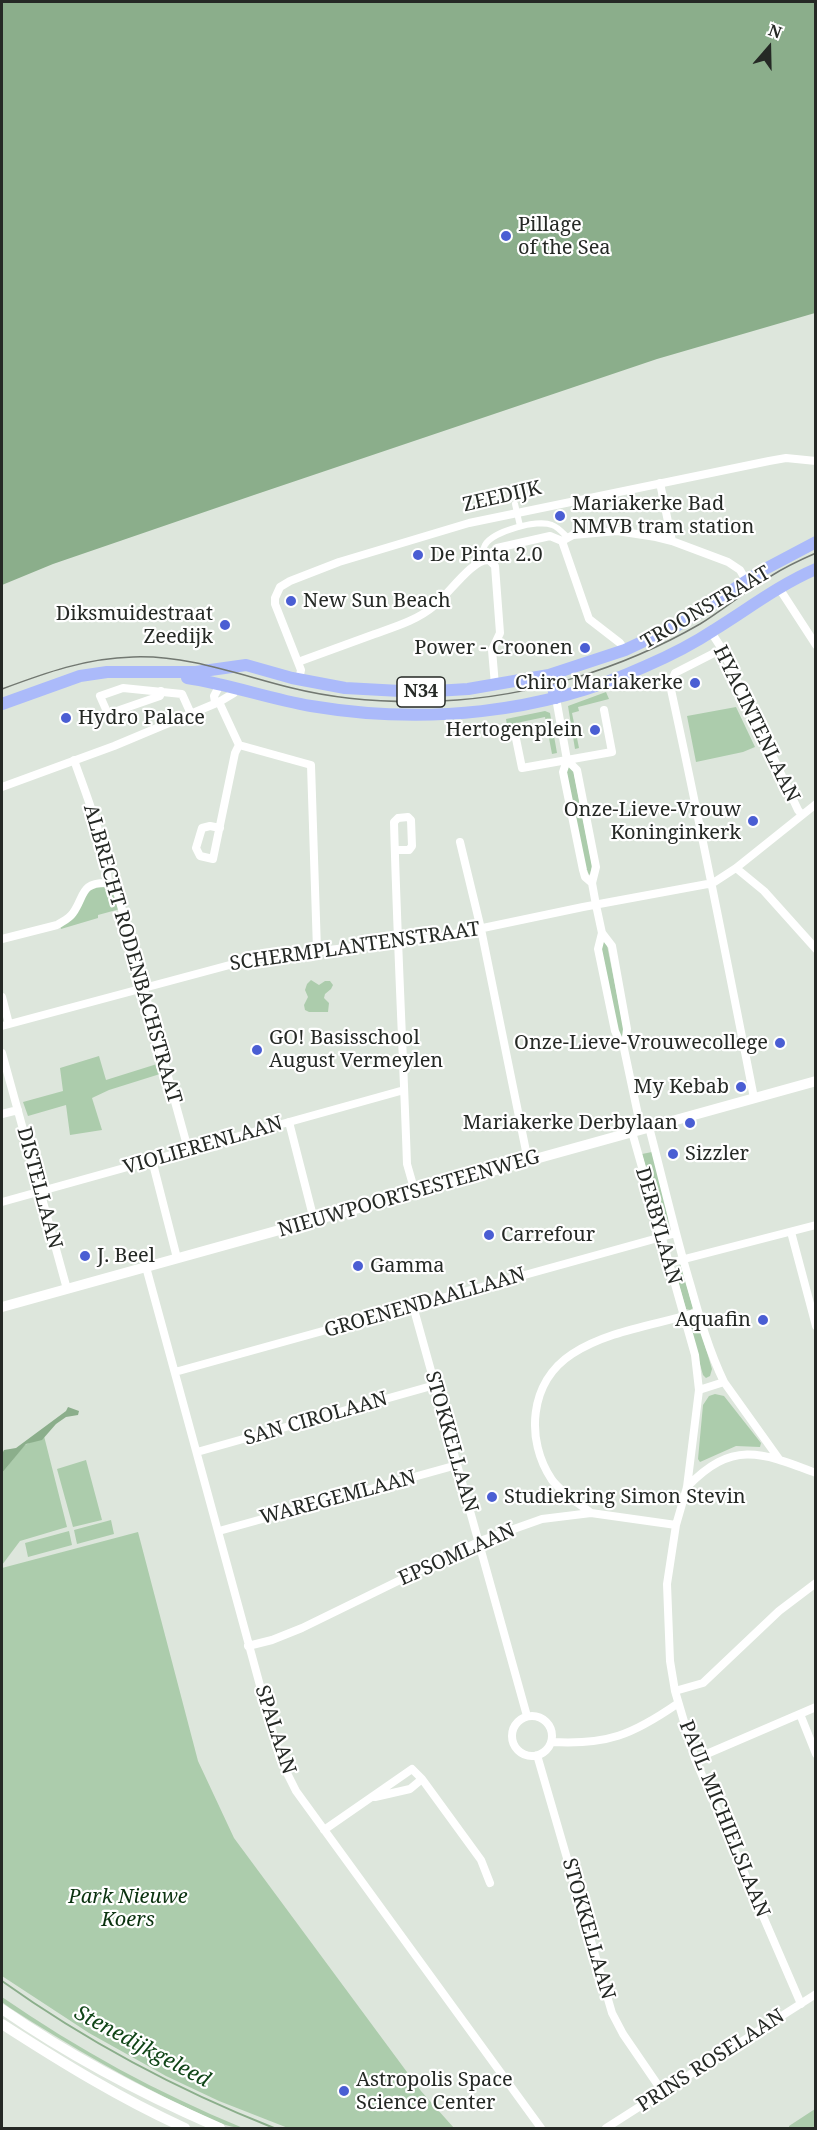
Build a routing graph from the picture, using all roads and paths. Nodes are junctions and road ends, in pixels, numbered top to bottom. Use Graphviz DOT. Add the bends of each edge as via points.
graph roads {
  1 [pos="816,462"];
  2 [pos="660,483"];
  3 [pos="515,504"];
  4 [pos="517,513"];
  5 [pos="520,526"];
  6 [pos="564,539"];
  7 [pos="672,541"];
  8 [pos="816,542"];
  9 [pos="486,560"];
  10 [pos="816,569"];
  11 [pos="747,582"];
  12 [pos="778,588"];
  13 [pos="711,632"];
  14 [pos="816,645"];
  15 [pos="722,649"];
  16 [pos="624,650"];
  17 [pos="298,662"];
  18 [pos="232,666"];
  19 [pos="165,673"];
  20 [pos="549,675"];
  21 [pos="299,680"];
  22 [pos="221,683"];
  23 [pos="495,685"];
  24 [pos="236,687"];
  25 [pos="161,691"];
  26 [pos="556,698"];
  27 [pos="217,702"];
  28 [pos="2,704"];
  29 [pos="604,710"];
  30 [pos="191,714"];
  31 [pos="514,729"];
  32 [pos="239,745"];
  33 [pos="74,760"];
  34 [pos="567,760"];
  35 [pos="2,787"];
  36 [pos="816,804"];
  37 [pos="802,815"];
  38 [pos="220,828"];
  39 [pos="460,842"];
  40 [pos="395,850"];
  41 [pos="736,868"];
  42 [pos="108,883"];
  43 [pos="592,883"];
  44 [pos="712,883"];
  45 [pos="596,905"];
  46 [pos="481,929"];
  47 [pos="602,933"];
  48 [pos="2,939"];
  49 [pos="398,943"];
  50 [pos="816,949"];
  51 [pos="317,951"];
  52 [pos="144,987"];
  53 [pos="2,997"];
  54 [pos="5,1025"];
  55 [pos="623,1044"];
  56 [pos="2,1053"];
  57 [pos="816,1081"];
  58 [pos="404,1090"];
  59 [pos="754,1098"];
  60 [pos="18,1110"];
  61 [pos="2,1114"];
  62 [pos="289,1122"];
  63 [pos="641,1129"];
  64 [pos="188,1149"];
  65 [pos="152,1160"];
  66 [pos="528,1161"];
  67 [pos="40,1191"];
  68 [pos="415,1192"];
  69 [pos="2,1202"];
  70 [pos="314,1220"];
  71 [pos="816,1225"];
  72 [pos="791,1232"];
  73 [pos="676,1233"];
  74 [pos="662,1237"];
  75 [pos="177,1258"];
  76 [pos="683,1259"];
  77 [pos="669,1263"];
  78 [pos="146,1267"];
  79 [pos="67,1289"];
  80 [pos="413,1306"];
  81 [pos="2,1307"];
  82 [pos="698,1312"];
  83 [pos="683,1316"];
  84 [pos="816,1326"];
  85 [pos="175,1372"];
  86 [pos="724,1382"];
  87 [pos="435,1385"];
  88 [pos="699,1390"];
  89 [pos="197,1452"];
  90 [pos="779,1459"];
  91 [pos="457,1465"];
  92 [pos="816,1473"];
  93 [pos="687,1487"];
  94 [pos="591,1513"];
  95 [pos="676,1525"];
  96 [pos="219,1531"];
  97 [pos="480,1541"];
  98 [pos="816,1583"];
  99 [pos="248,1646"];
  100 [pos="675,1691"];
  101 [pos="677,1704"];
  102 [pos="816,1707"];
  103 [pos="800,1714"];
  104 [pos="527,1716"];
  105 [pos="552,1742"];
  106 [pos="816,1754"];
  107 [pos="537,1755"];
  108 [pos="695,1759"];
  109 [pos="422,1779"];
  110 [pos="370,1798"];
  111 [pos="324,1830"];
  112 [pos="490,1883"];
  113 [pos="816,1994"];
  114 [pos="801,2004"];
  115 [pos="3,2010"];
  116 [pos="2,2024"];
  117 [pos="662,2091"];
  118 [pos="185,2128"];
  119 [pos="220,2128"];
  120 [pos="541,2128"];
  121 [pos="606,2128"];
  1 -- 2 [label="street, ZEEDIJK" via="786,458"];
  2 -- 4 [label="street, ZEEDIJK"];
  2 -- 7 [label="street"];
  3 -- 4 [label="street"];
  4 -- 5 [label="street"];
  4 -- 17 [label="street, ZEEDIJK" via="469,523 339,562 280,587 275,604"];
  5 -- 6 [label="street" via="552,524"];
  5 -- 9 [label="street" via="485,544"];
  6 -- 7 [label="street" via="617,531"];
  6 -- 9 [label="street" via="550,536 497,548"];
  6 -- 16 [label="street" via="589,619"];
  7 -- 11 [label="street" via="728,562 740,570"];
  8 -- 11 [label="main road, TROONSTRAAT / N34"];
  9 -- 17 [label="street" via="475,564 443,599 409,622"];
  9 -- 23 [label="street" via="495,566 498,592 500,633 492,650"];
  10 -- 12 [label="main road, TROONSTRAAT / N34"];
  11 -- 16 [label="main road, TROONSTRAAT / N34" via="678,625"];
  12 -- 13 [label="main road, TROONSTRAAT / N34"];
  12 -- 14 [label="street"];
  13 -- 15 [label="street, HYACINTENLAAN"];
  13 -- 26 [label="main road, TROONSTRAAT / N34" via="645,667"];
  15 -- 37 [label="street, HYACINTENLAAN"];
  15 -- 44 [label="street" via="675,673 670,685"];
  16 -- 20 [label="main road, TROONSTRAAT / N34"];
  17 -- 21 [label="street"];
  18 -- 19 [label="main road, N34"];
  18 -- 21 [label="main road, TROONSTRAAT / N34" via="246,665"];
  18 -- 22 [label="main road"];
  19 -- 22 [label="main road, N34"];
  19 -- 28 [label="main road, N34" via="91,673"];
  20 -- 23 [label="main road, TROONSTRAAT / N34"];
  20 -- 26 [label="main road"];
  21 -- 23 [label="main road, TROONSTRAAT / N34" via="380,691"];
  22 -- 24 [label="main road, TROONSTRAAT / N34"];
  22 -- 27 [label="street" via="214,696"];
  24 -- 26 [label="main road, TROONSTRAAT / N34" via="309,705 422,716 475,713"];
  24 -- 27 [label="street" via="234,693"];
  25 -- 25 [label="street" via="123,688 100,696 108,714 160,696"];
  25 -- 30 [label="street" via="183,694"];
  26 -- 34 [label="street"];
  27 -- 30 [label="street"];
  27 -- 32 [label="street" via="223,706"];
  29 -- 34 [label="street" via="612,752"];
  30 -- 33 [label="street"];
  31 -- 34 [label="street" via="522,768"];
  32 -- 38 [label="street"];
  32 -- 51 [label="street" via="311,765"];
  33 -- 35 [label="street"];
  33 -- 42 [label="street, ALBRECHT RODENBACHSTRAAT" via="99,832"];
  34 -- 43 [label="street" via="563,772 583,870"];
  34 -- 43 [label="street" via="577,770 596,867"];
  36 -- 37 [label="street"];
  37 -- 41 [label="street"];
  39 -- 46 [label="street"];
  40 -- 49 [label="street"];
  41 -- 44 [label="street"];
  41 -- 50 [label="street" via="764,891"];
  42 -- 48 [label="street" via="89,886 72,915 57,925"];
  42 -- 52 [label="street, ALBRECHT RODENBACHSTRAAT" via="118,895"];
  43 -- 45 [label="street"];
  44 -- 45 [label="street, SCHERMPLANTENSTRAAT"];
  44 -- 59 [label="street"];
  45 -- 46 [label="street, SCHERMPLANTENSTRAAT"];
  45 -- 47 [label="street"];
  46 -- 49 [label="street, SCHERMPLANTENSTRAAT"];
  46 -- 66 [label="street"];
  47 -- 55 [label="street" via="598,949 615,1031"];
  47 -- 55 [label="street" via="612,946 625,1018"];
  49 -- 51 [label="street, SCHERMPLANTENSTRAAT"];
  49 -- 58 [label="street"];
  51 -- 52 [label="street, SCHERMPLANTENSTRAAT" via="252,959"];
  52 -- 54 [label="street, SCHERMPLANTENSTRAAT"];
  52 -- 64 [label="street, ALBRECHT RODENBACHSTRAAT"];
  53 -- 54 [label="street"];
  55 -- 63 [label="street"];
  56 -- 60 [label="street, DISTELLAAN"];
  57 -- 59 [label="main road, NIEUWPOORTSESTEENWEG"];
  58 -- 62 [label="street, VIOLIERENLAAN"];
  58 -- 68 [label="street" via="407,1164"];
  59 -- 63 [label="main road, NIEUWPOORTSESTEENWEG"];
  60 -- 61 [label="street"];
  60 -- 67 [label="street, DISTELLAAN"];
  62 -- 64 [label="street, VIOLIERENLAAN"];
  62 -- 70 [label="street"];
  63 -- 66 [label="main road, NIEUWPOORTSESTEENWEG"];
  63 -- 73 [label="street, DERBYLAAN"];
  63 -- 74 [label="street, DERBYLAAN"];
  64 -- 65 [label="street, VIOLIERENLAAN"];
  65 -- 67 [label="street, VIOLIERENLAAN"];
  65 -- 75 [label="street"];
  66 -- 68 [label="main road, NIEUWPOORTSESTEENWEG"];
  67 -- 69 [label="street, VIOLIERENLAAN"];
  67 -- 79 [label="street, DISTELLAAN"];
  68 -- 70 [label="main road, NIEUWPOORTSESTEENWEG"];
  70 -- 75 [label="main road, NIEUWPOORTSESTEENWEG"];
  71 -- 72 [label="street"];
  72 -- 76 [label="street"];
  72 -- 84 [label="street"];
  73 -- 74 [label="street, GROENENDAALLAAN"];
  73 -- 76 [label="street, DERBYLAAN"];
  74 -- 77 [label="street, DERBYLAAN"];
  74 -- 80 [label="street, GROENENDAALLAAN"];
  75 -- 78 [label="main road, NIEUWPOORTSESTEENWEG"];
  76 -- 77 [label="street"];
  76 -- 82 [label="street, DERBYLAAN"];
  77 -- 83 [label="street, DERBYLAAN"];
  78 -- 79 [label="main road, NIEUWPOORTSESTEENWEG"];
  78 -- 85 [label="street, SPALAAN"];
  79 -- 81 [label="main road, NIEUWPOORTSESTEENWEG"];
  80 -- 85 [label="street, GROENENDAALLAAN"];
  80 -- 87 [label="street, STOKKELLAAN"];
  82 -- 83 [label="street"];
  82 -- 86 [label="street, DERBYLAAN"];
  83 -- 88 [label="street, DERBYLAAN" via="695,1355"];
  83 -- 94 [label="street" via="594,1342 559,1364 545,1382 534,1425 543,1462 553,1481"];
  85 -- 89 [label="street, SPALAAN"];
  86 -- 88 [label="street"];
  86 -- 90 [label="street, DERBYLAAN"];
  87 -- 89 [label="street, SAN CIROLAAN"];
  87 -- 91 [label="street, STOKKELLAAN"];
  88 -- 93 [label="street"];
  89 -- 96 [label="street, SPALAAN"];
  90 -- 92 [label="street"];
  90 -- 93 [label="street" via="750,1453 733,1456 700,1473"];
  91 -- 96 [label="street, WAREGEMLAAN"];
  91 -- 97 [label="street, STOKKELLAAN"];
  93 -- 95 [label="street, PAUL MICHIELSLAAN"];
  94 -- 95 [label="street, EPSOMLAAN"];
  94 -- 97 [label="street, EPSOMLAAN" via="542,1519"];
  95 -- 100 [label="street, PAUL MICHIELSLAAN" via="667,1584"];
  96 -- 99 [label="street, SPALAAN"];
  97 -- 99 [label="street, EPSOMLAAN" via="302,1628"];
  97 -- 104 [label="street, STOKKELLAAN"];
  98 -- 100 [label="street" via="779,1611 703,1683"];
  99 -- 111 [label="street, SPALAAN" via="280,1759 296,1791"];
  100 -- 101 [label="street, PAUL MICHIELSLAAN"];
  101 -- 105 [label="street" via="622,1735 581,1743"];
  101 -- 108 [label="street, PAUL MICHIELSLAAN"];
  102 -- 103 [label="street"];
  103 -- 106 [label="street"];
  103 -- 108 [label="street"];
  104 -- 105 [label="street" via="547,1722"];
  104 -- 107 [label="street" via="515,1724 512,1738 518,1750"];
  105 -- 107 [label="street"];
  107 -- 117 [label="street, STOKKELLAAN" via="612,2013"];
  108 -- 114 [label="street, PAUL MICHIELSLAAN"];
  109 -- 110 [label="street" via="410,1789"];
  109 -- 110 [label="street" via="412,1769"];
  109 -- 112 [label="street" via="481,1860"];
  110 -- 111 [label="street"];
  111 -- 120 [label="street, SPALAAN"];
  113 -- 114 [label="street, PRINS ROSELAAN"];
  114 -- 117 [label="street, PRINS ROSELAAN"];
  115 -- 119 [label="main road" via="134,2088"];
  116 -- 118 [label="main road" via="67,2066"];
  117 -- 121 [label="street, PRINS ROSELAAN"];
}
